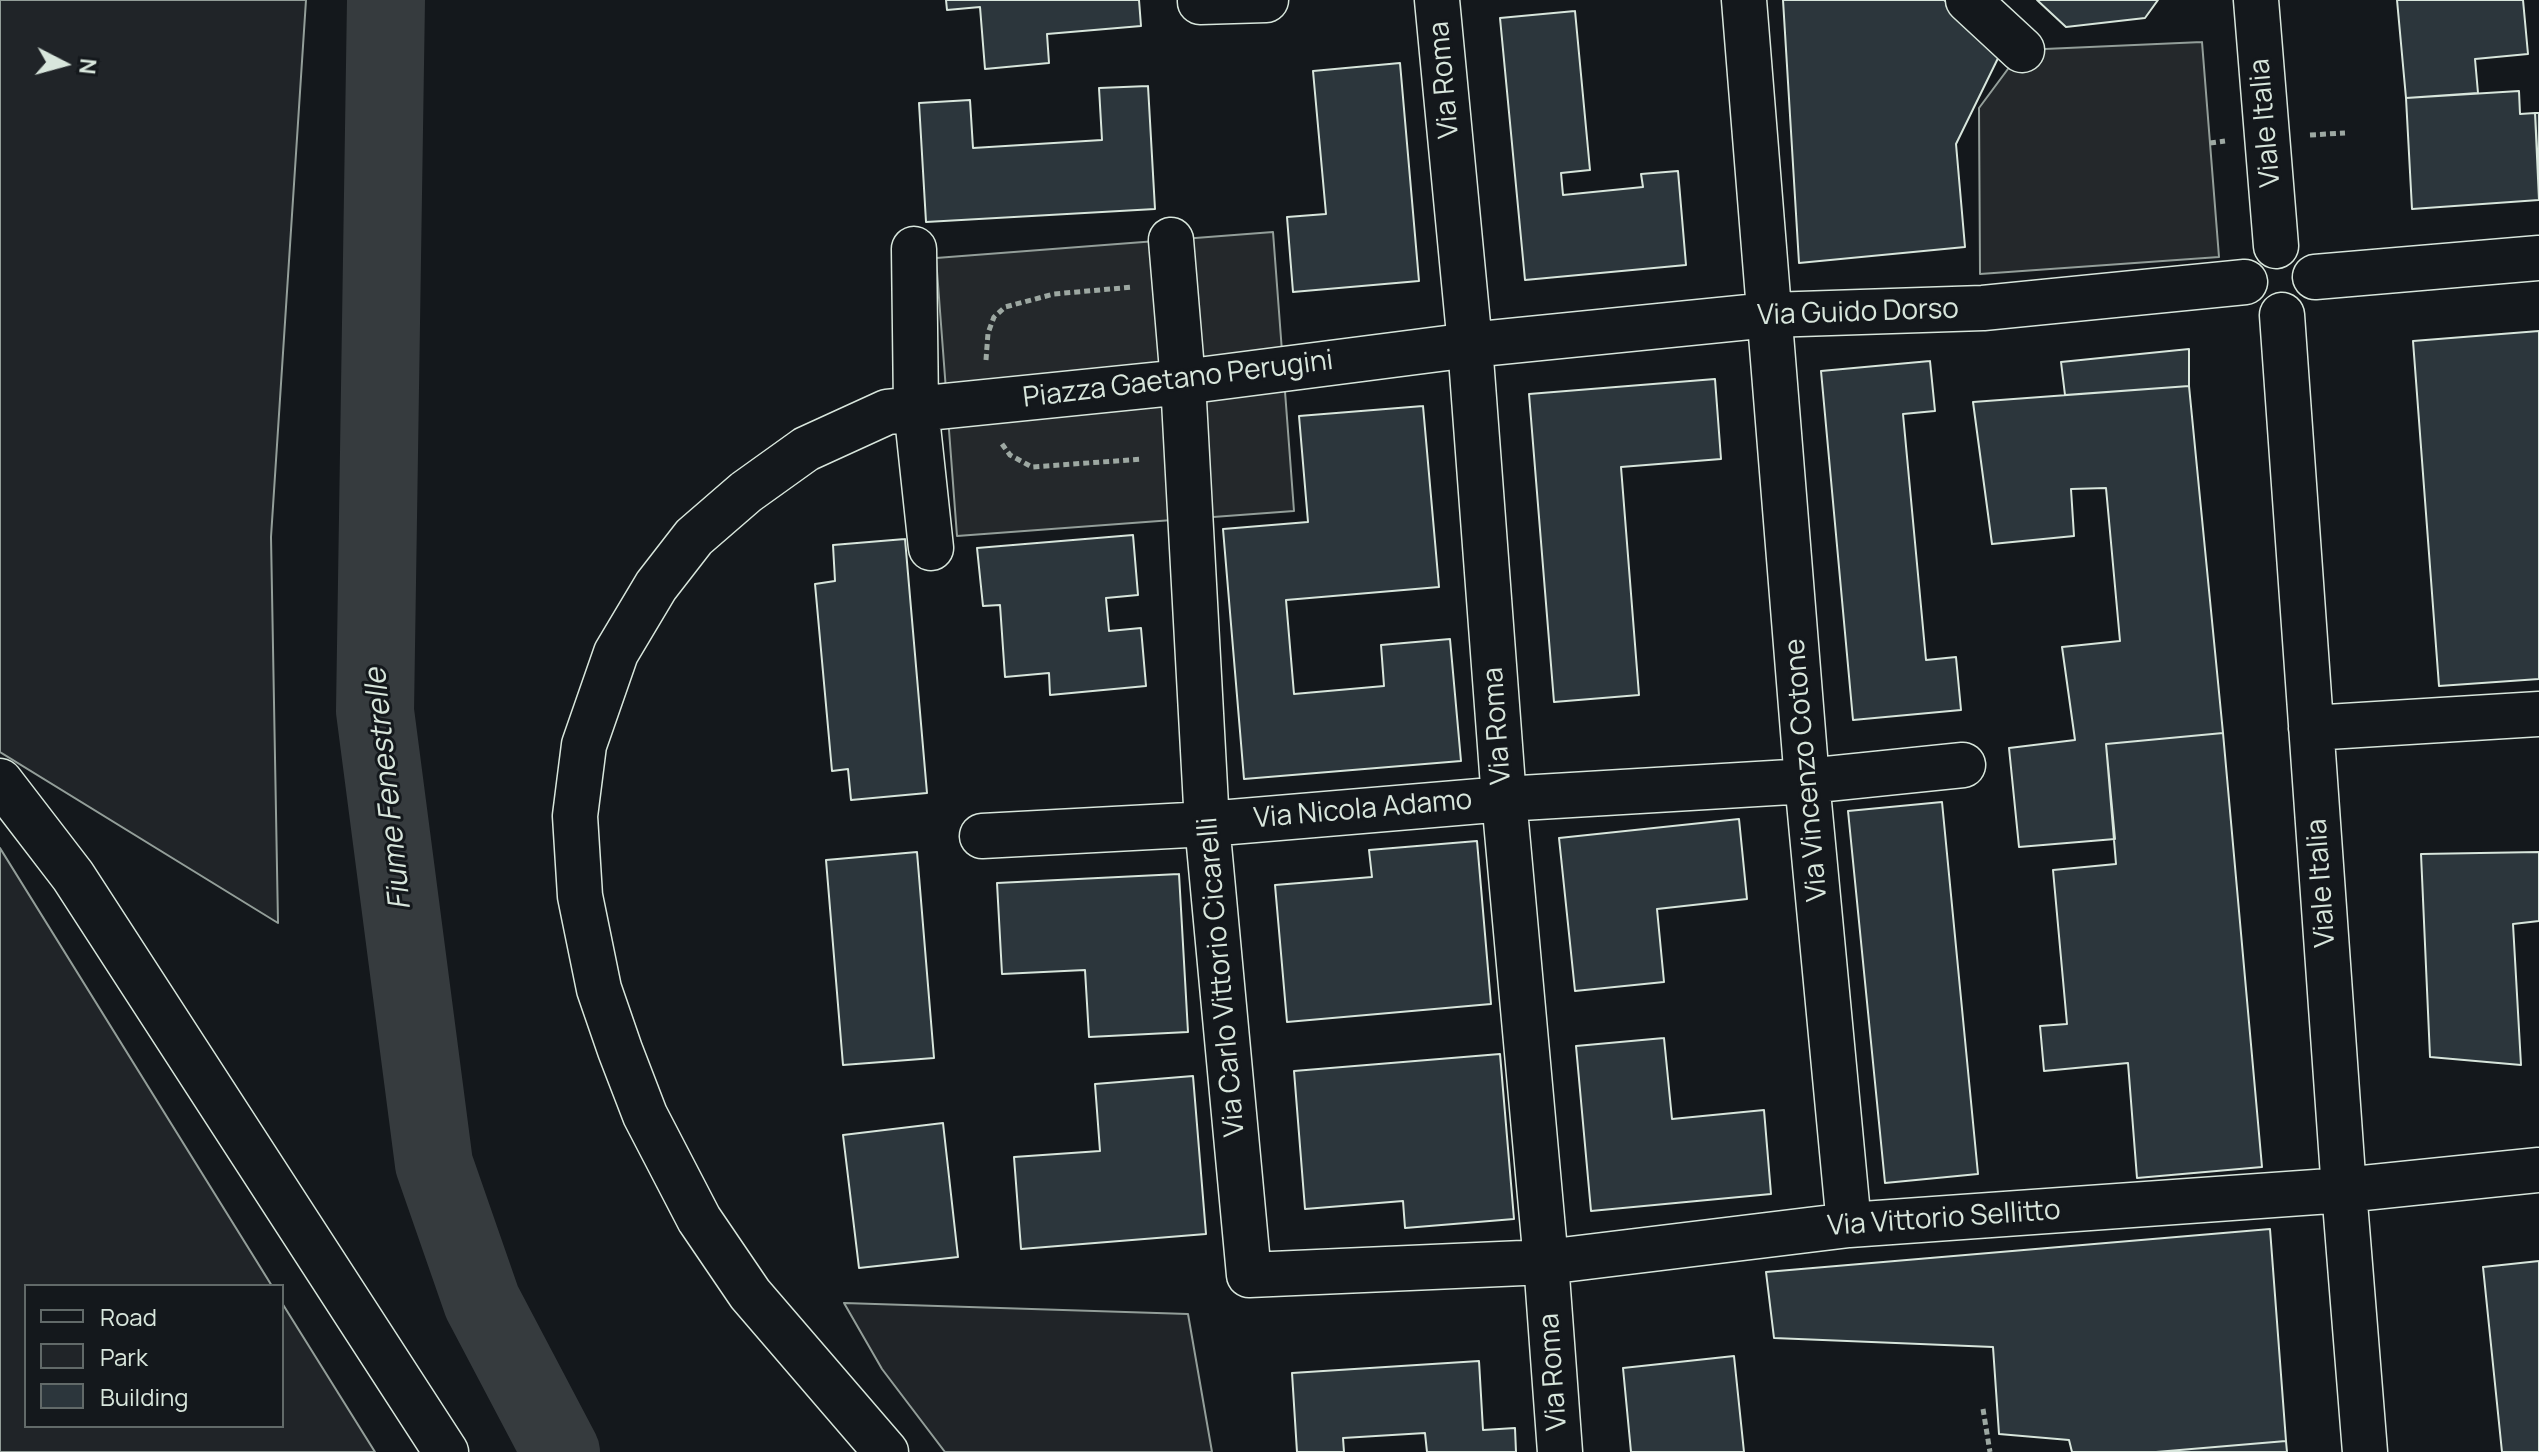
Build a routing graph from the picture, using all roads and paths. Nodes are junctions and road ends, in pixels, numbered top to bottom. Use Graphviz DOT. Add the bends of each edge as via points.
graph roads {
  1 [pos="1200,0"];
  2 [pos="1266,0"];
  3 [pos="1437,0"];
  4 [pos="1744,0"];
  5 [pos="1968,0"];
  6 [pos="2256,0"];
  7 [pos="2022,50"];
  8 [pos="1171,240"];
  9 [pos="2276,246"];
  10 [pos="914,249"];
  11 [pos="2539,258"];
  12 [pos="2315,277"];
  13 [pos="2245,282"];
  14 [pos="1769,315"];
  15 [pos="2282,315"];
  16 [pos="1470,345"];
  17 [pos="1183,382"];
  18 [pos="902,410"];
  19 [pos="931,548"];
  20 [pos="2539,714"];
  21 [pos="2311,728"];
  22 [pos="1963,765"];
  23 [pos="0,781"];
  24 [pos="1807,781"];
  25 [pos="1504,799"];
  26 [pos="1207,824"];
  27 [pos="982,836"];
  28 [pos="2539,1170"];
  29 [pos="2344,1190"];
  30 [pos="1849,1225"];
  31 [pos="1546,1262"];
  32 [pos="1983,1409"];
  33 [pos="446,1452"];
  34 [pos="886,1452"];
  35 [pos="1560,1452"];
  36 [pos="1990,1452"];
  37 [pos="2365,1452"];
  1 -- 2 [label="street"];
  3 -- 16 [label="street, Via Roma"];
  4 -- 14 [label="street, Via Vincenzo Cotone"];
  5 -- 7 [label="street"];
  6 -- 9 [label="street, Viale Italia"];
  8 -- 17 [label="street, Via Carlo Vittorio Cicarelli"];
  9 -- 12 [label="street" via="2306,256"];
  9 -- 13 [label="street" via="2250,262"];
  10 -- 18 [label="street"];
  11 -- 12 [label="street"];
  12 -- 15 [label="street" via="2310,298"];
  13 -- 14 [label="street, Via Guido Dorso" via="1981,291"];
  13 -- 15 [label="street" via="2253,302"];
  14 -- 16 [label="street, Via Guido Dorso"];
  14 -- 24 [label="street, Via Vincenzo Cotone"];
  15 -- 21 [label="street, Viale Italia"];
  16 -- 17 [label="street, Piazza Gaetano Perugini"];
  16 -- 25 [label="street, Via Roma"];
  17 -- 18 [label="street, Piazza Gaetano Perugini"];
  17 -- 26 [label="street, Via Carlo Vittorio Cicarelli"];
  18 -- 19 [label="street"];
  18 -- 34 [label="street, Piazza Gaetano Perugini" via="806,449 694,537 656,586 616,653 584,745 575,816 580,896 599,989 645,1115 699,1219 750,1294"];
  20 -- 21 [label="street"];
  21 -- 29 [label="street, Viale Italia"];
  22 -- 24 [label="street, Via Nicola Adamo"];
  23 -- 33 [label="street" via="73,876"];
  24 -- 25 [label="street, Via Nicola Adamo"];
  24 -- 30 [label="street, Via Vincenzo Cotone"];
  25 -- 26 [label="street, Via Nicola Adamo"];
  25 -- 31 [label="street, Via Roma"];
  26 -- 27 [label="street, Via Nicola Adamo"];
  26 -- 31 [label="street, Via Carlo Vittorio Cicarelli" via="1249,1275"];
  28 -- 29 [label="street, Via Vittorio Sellitto"];
  29 -- 30 [label="street, Via Vittorio Sellitto"];
  29 -- 37 [label="street, Viale Italia"];
  30 -- 31 [label="street, Via Vittorio Sellitto"];
  31 -- 35 [label="street, Via Roma"];
  32 -- 36 [label="path"];
}
